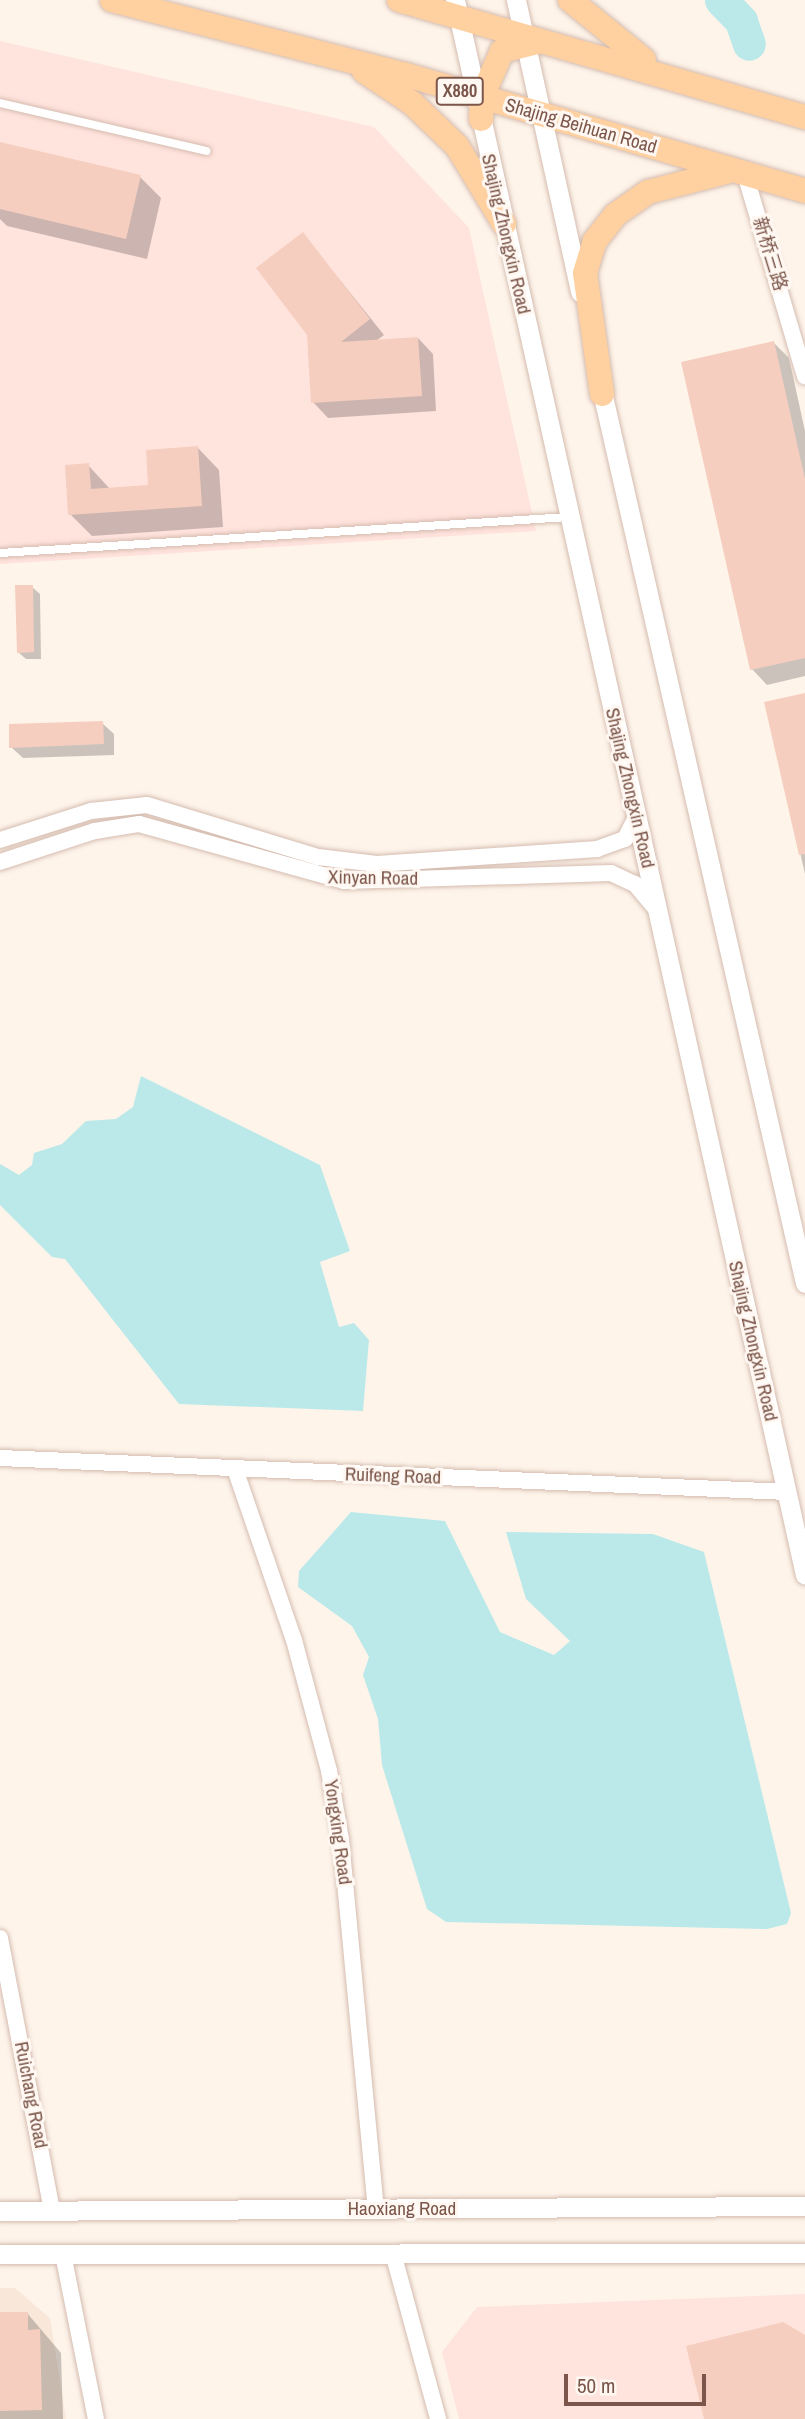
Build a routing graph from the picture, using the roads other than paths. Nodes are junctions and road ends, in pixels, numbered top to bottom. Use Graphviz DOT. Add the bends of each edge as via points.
graph roads {
  1 [pos="112,0"];
  2 [pos="399,0"];
  3 [pos="516,0"];
  4 [pos="569,0"];
  5 [pos="457,8"];
  6 [pos="525,37"];
  7 [pos="328,55"];
  8 [pos="732,96"];
  9 [pos="0,103"];
  10 [pos="479,104"];
  11 [pos="542,114"];
  12 [pos="805,117"];
  13 [pos="207,151"];
  14 [pos="744,173"];
  15 [pos="805,191"];
  16 [pos="504,224"];
  17 [pos="805,376"];
  18 [pos="602,394"];
  19 [pos="569,517"];
  20 [pos="0,553"];
  21 [pos="636,817"];
  22 [pos="0,841"];
  23 [pos="0,862"];
  24 [pos="658,914"];
  25 [pos="805,1283"];
  26 [pos="0,1458"];
  27 [pos="235,1469"];
  28 [pos="787,1492"];
  29 [pos="805,1575"];
  30 [pos="0,1938"];
  31 [pos="805,2206"];
  32 [pos="376,2209"];
  33 [pos="0,2211"];
  34 [pos="52,2211"];
  35 [pos="393,2253"];
  36 [pos="805,2253"];
  37 [pos="0,2254"];
  38 [pos="63,2254"];
  39 [pos="96,2419"];
  40 [pos="438,2419"];
  1 -- 7 [label="main road, Shajing Beihuan Road / X880"];
  2 -- 5 [label="main road"];
  3 -- 6 [label="street"];
  4 -- 8 [label="main road" via="638,57"];
  5 -- 6 [label="main road"];
  5 -- 10 [label="street, Shajing Zhongxin Road"];
  6 -- 8 [label="main road"];
  6 -- 10 [label="main road" via="502,51"];
  6 -- 11 [label="street"];
  7 -- 10 [label="main road, Shajing Beihuan Road / X880"];
  7 -- 16 [label="main road" via="391,88 444,133 470,162"];
  8 -- 12 [label="main road"];
  9 -- 13 [label="lane"];
  10 -- 11 [label="main road, Shajing Beihuan Road / X880"];
  10 -- 16 [label="street, Shajing Zhongxin Road"];
  11 -- 14 [label="main road, Shajing Beihuan Road / X880"];
  11 -- 18 [label="street"];
  14 -- 15 [label="main road, Shajing Beihuan Road / X880"];
  14 -- 17 [label="street, 新桥三路"];
  14 -- 18 [label="main road" via="669,183 630,203 603,228 585,273"];
  16 -- 19 [label="street, Shajing Zhongxin Road"];
  18 -- 25 [label="street"];
  19 -- 20 [label="lane"];
  19 -- 21 [label="street, Shajing Zhongxin Road"];
  21 -- 22 [label="street, Xinyan Road" via="625,839 597,849 377,864 318,858 146,804 91,811"];
  21 -- 24 [label="street, Shajing Zhongxin Road"];
  23 -- 24 [label="street, Xinyan Road" via="95,831 139,824 344,881 611,873 644,892"];
  24 -- 28 [label="street, Shajing Zhongxin Road"];
  26 -- 27 [label="street, Ruifeng Road"];
  27 -- 28 [label="street, Ruifeng Road"];
  27 -- 32 [label="street, Yongxing Road" via="294,1640 329,1771 341,1840"];
  28 -- 29 [label="street, Shajing Zhongxin Road"];
  30 -- 34 [label="street, Ruichang Road"];
  31 -- 32 [label="street, Haoxiang Road"];
  32 -- 34 [label="street, Haoxiang Road"];
  33 -- 34 [label="street, Haoxiang Road"];
  35 -- 36 [label="street"];
  35 -- 38 [label="street"];
  35 -- 40 [label="street"];
  37 -- 38 [label="street"];
  38 -- 39 [label="street"];
}
